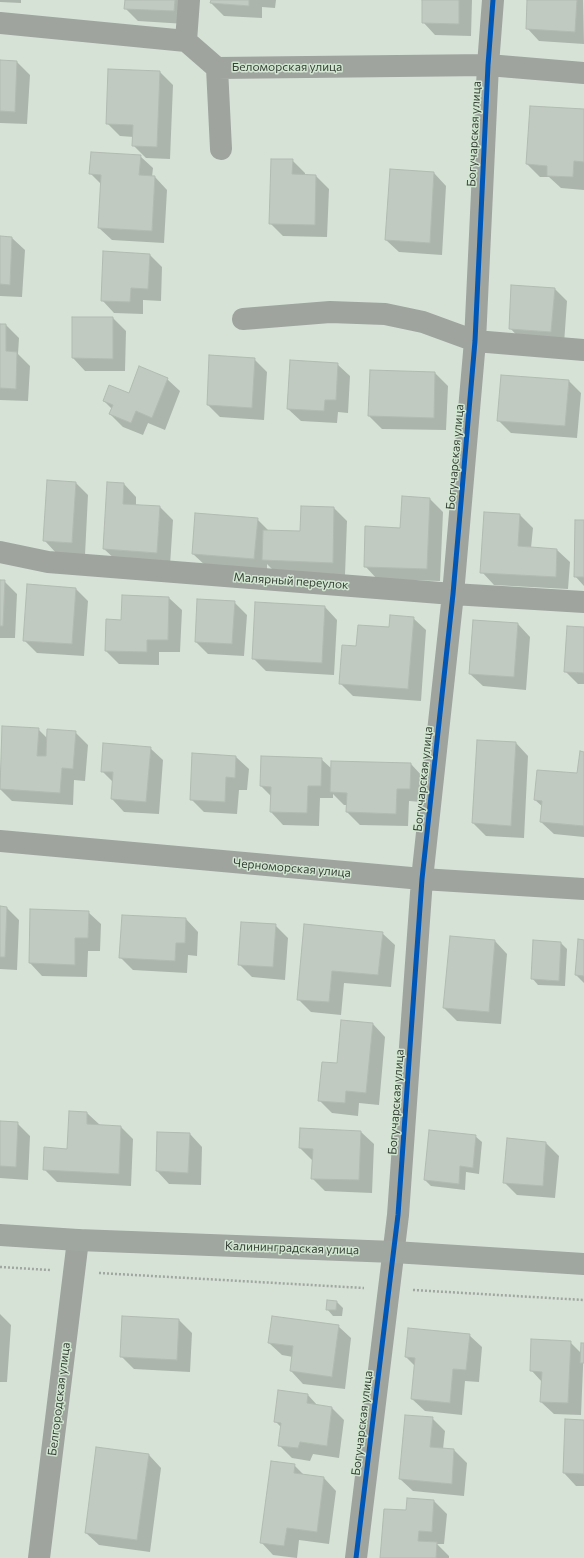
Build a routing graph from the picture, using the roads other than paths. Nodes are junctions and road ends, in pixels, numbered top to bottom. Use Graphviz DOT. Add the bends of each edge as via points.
graph roads {
  1 [pos="189,0"];
  2 [pos="494,0"];
  3 [pos="0,23"];
  4 [pos="186,41"];
  5 [pos="488,65"];
  6 [pos="217,68"];
  7 [pos="584,73"];
  8 [pos="221,149"];
  9 [pos="243,319"];
  10 [pos="475,340"];
  11 [pos="584,350"];
  12 [pos="0,552"];
  13 [pos="454,594"];
  14 [pos="584,602"];
  15 [pos="0,841"];
  16 [pos="422,880"];
  17 [pos="584,889"];
  18 [pos="0,1235"];
  19 [pos="78,1240"];
  20 [pos="394,1252"];
  21 [pos="584,1264"];
  22 [pos="39,1558"];
  23 [pos="356,1558"];
  1 -- 4 [label="street"];
  2 -- 5 [label="street, Богучарская улица"];
  3 -- 4 [label="street"];
  4 -- 6 [label="street, Беломорская улица"];
  5 -- 6 [label="street, Беломорская улица"];
  5 -- 7 [label="street, Беломорская улица"];
  5 -- 10 [label="street, Богучарская улица"];
  6 -- 8 [label="street"];
  9 -- 10 [label="street" via="330,312 384,314 423,322"];
  10 -- 11 [label="street"];
  10 -- 13 [label="street, Богучарская улица"];
  12 -- 13 [label="street, Малярный переулок" via="48,562"];
  13 -- 14 [label="street, Малярный переулок"];
  13 -- 16 [label="street, Богучарская улица"];
  15 -- 16 [label="street, Черноморская улица"];
  16 -- 17 [label="street, Черноморская улица"];
  16 -- 20 [label="street, Богучарская улица"];
  18 -- 19 [label="main road, Калининградская улица"];
  19 -- 20 [label="main road, Калининградская улица"];
  19 -- 22 [label="street, Белгородская улица"];
  20 -- 21 [label="main road, Калининградская улица"];
  20 -- 23 [label="street, Богучарская улица"];
}
